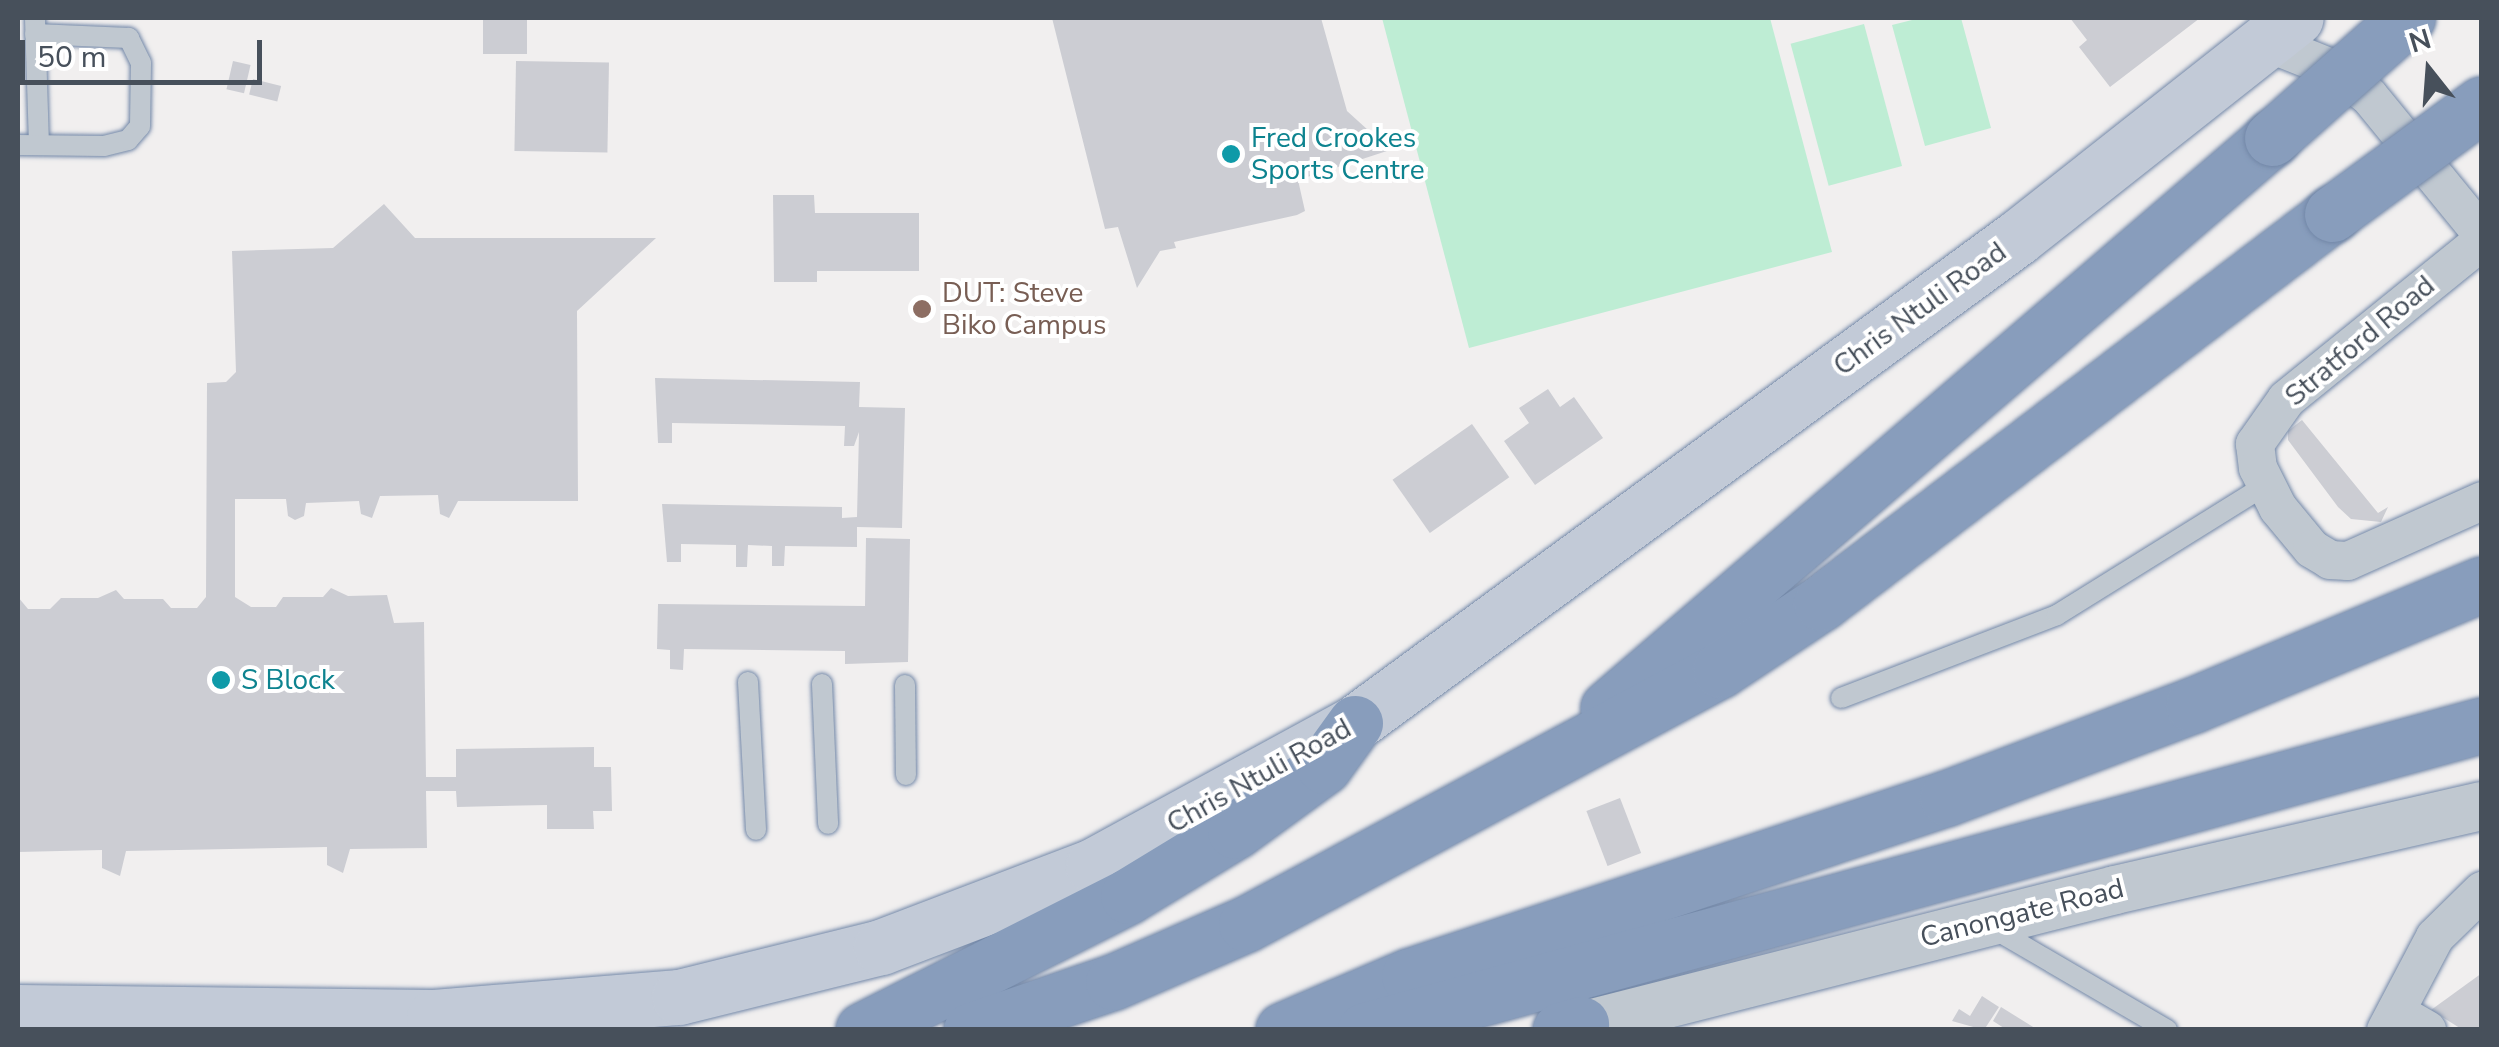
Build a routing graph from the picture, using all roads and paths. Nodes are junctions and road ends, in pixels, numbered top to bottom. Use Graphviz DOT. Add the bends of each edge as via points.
graph roads {
  1 [pos="2408,18"];
  2 [pos="35,26"];
  3 [pos="2281,30"];
  4 [pos="2482,104"];
  5 [pos="28,145"];
  6 [pos="2482,237"];
  7 [pos="2266,485"];
  8 [pos="2482,501"];
  9 [pos="2482,584"];
  10 [pos="748,682"];
  11 [pos="822,684"];
  12 [pos="904,685"];
  13 [pos="1841,698"];
  14 [pos="1355,723"];
  15 [pos="2482,725"];
  16 [pos="1577,744"];
  17 [pos="906,774"];
  18 [pos="2482,806"];
  19 [pos="828,824"];
  20 [pos="756,830"];
  21 [pos="2482,891"];
  22 [pos="1985,923"];
  23 [pos="18,1012"];
  24 [pos="2403,1024"];
  25 [pos="1569,1028"];
  26 [pos="862,1030"];
  27 [pos="971,1030"];
  28 [pos="1283,1030"];
  29 [pos="1365,1030"];
  30 [pos="2167,1030"];
  1 -- 16 [label="highway, bridge" via="1848,507 1644,673"];
  2 -- 5 [label="lane"];
  2 -- 5 [label="lane" via="124,36 140,63 140,126 128,140"];
  3 -- 6 [label="street" via="2370,96"];
  3 -- 14 [label="main road, Chris Ntuli Road" via="2017,238"];
  4 -- 16 [label="highway, bridge" via="1822,603 1720,670"];
  6 -- 7 [label="street, Stratford Road" via="2286,400 2255,444"];
  7 -- 8 [label="street, Stratford Road" via="2312,549 2330,560 2348,561"];
  7 -- 13 [label="lane" via="2058,615"];
  9 -- 28 [label="highway" via="2193,705 1947,798 1409,976"];
  10 -- 20 [label="lane"];
  11 -- 19 [label="lane"];
  12 -- 17 [label="lane"];
  14 -- 23 [label="main road, Chris Ntuli Road" via="1175,825 983,912 881,947 679,997 434,1017"];
  14 -- 26 [label="highway" via="1324,766 1235,831 1128,896"];
  15 -- 29 [label="highway"];
  16 -- 27 [label="highway" via="1246,924 1113,982"];
  18 -- 22 [label="street, Canongate Road"];
  21 -- 24 [label="street" via="2435,937"];
  22 -- 25 [label="street, Canongate Road"];
  22 -- 30 [label="lane"];
}
